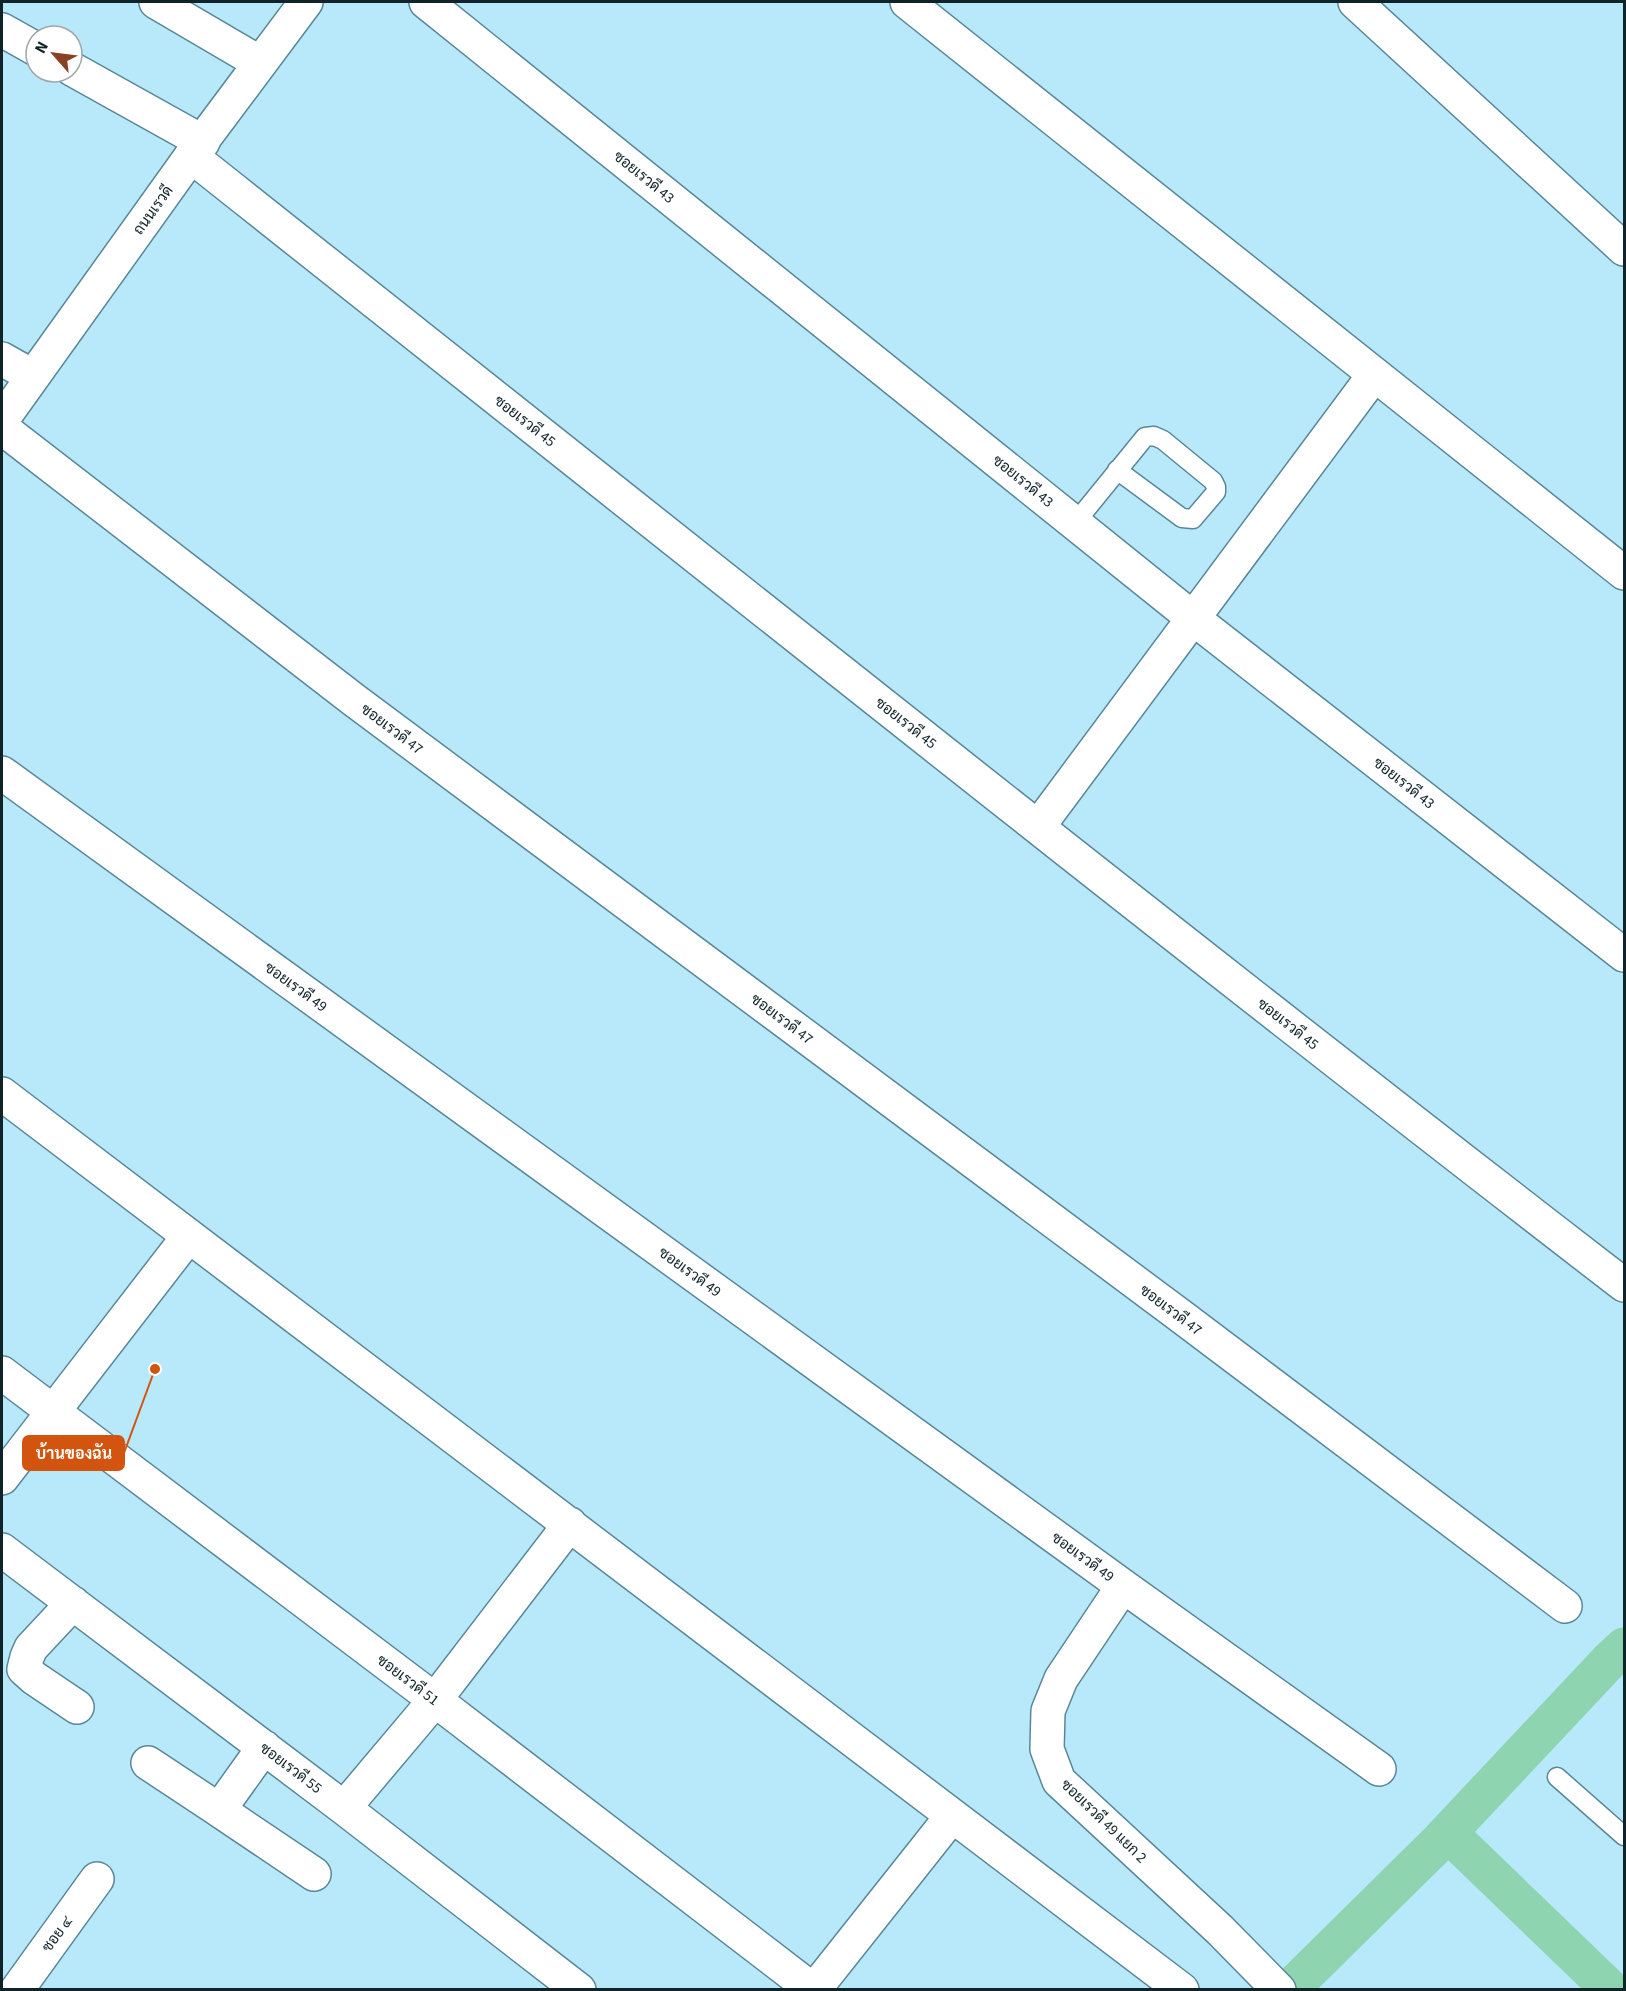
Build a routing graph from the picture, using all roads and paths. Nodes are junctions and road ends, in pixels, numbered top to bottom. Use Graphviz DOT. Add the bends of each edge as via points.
graph roads {
  1 [pos="156,2"];
  2 [pos="306,2"];
  3 [pos="426,2"];
  4 [pos="907,2"];
  5 [pos="1354,2"];
  6 [pos="2,30"];
  7 [pos="24,42"];
  8 [pos="260,63"];
  9 [pos="84,77"];
  10 [pos="197,149"];
  11 [pos="1624,249"];
  12 [pos="2,359"];
  13 [pos="1374,375"];
  14 [pos="32,376"];
  15 [pos="2,420"];
  16 [pos="2,428"];
  17 [pos="1117,470"];
  18 [pos="1075,523"];
  19 [pos="1624,573"];
  20 [pos="1194,619"];
  21 [pos="2,773"];
  22 [pos="1038,827"];
  23 [pos="1624,955"];
  24 [pos="2,1094"];
  25 [pos="188,1237"];
  26 [pos="1624,1285"];
  27 [pos="2,1373"];
  28 [pos="54,1412"];
  29 [pos="2,1478"];
  30 [pos="570,1524"];
  31 [pos="2,1550"];
  32 [pos="1123,1586"];
  33 [pos="73,1603"];
  34 [pos="1565,1606"];
  35 [pos="435,1700"];
  36 [pos="77,1707"];
  37 [pos="264,1747"];
  38 [pos="148,1763"];
  39 [pos="1379,1769"];
  40 [pos="1557,1777"];
  41 [pos="344,1808"];
  42 [pos="219,1810"];
  43 [pos="952,1816"];
  44 [pos="1624,1836"];
  45 [pos="314,1874"];
  46 [pos="97,1879"];
  47 [pos="17,1989"];
  48 [pos="579,1989"];
  49 [pos="814,1989"];
  50 [pos="1182,1989"];
  51 [pos="1279,1989"];
  1 -- 8 [label="street"];
  2 -- 8 [label="street, ถนนเรวดี"];
  3 -- 18 [label="street, ซอยเรวดี 43"];
  4 -- 13 [label="street"];
  5 -- 11 [label="street"];
  6 -- 7 [label="street"];
  8 -- 10 [label="street, ถนนเรวดี"];
  9 -- 10 [label="street, ซอยเรวดี 45"];
  10 -- 14 [label="street, ถนนเรวดี"];
  10 -- 22 [label="street, ซอยเรวดี 45"];
  12 -- 14 [label="street"];
  13 -- 19 [label="street"];
  13 -- 20 [label="street"];
  14 -- 15 [label="street, ถนนเรวดี"];
  16 -- 34 [label="street, ซอยเรวดี 47" via="354,700"];
  17 -- 17 [label="lane" via="1145,437 1154,436 1214,481 1216,492 1192,519 1182,518"];
  17 -- 18 [label="lane"];
  18 -- 20 [label="street, ซอยเรวดี 43"];
  20 -- 22 [label="street"];
  20 -- 23 [label="street, ซอยเรวดี 43"];
  21 -- 32 [label="street, ซอยเรวดี 49"];
  22 -- 26 [label="street, ซอยเรวดี 45"];
  24 -- 25 [label="street"];
  25 -- 28 [label="street"];
  25 -- 30 [label="street"];
  27 -- 28 [label="street, ซอยเรวดี 51"];
  28 -- 29 [label="street"];
  28 -- 35 [label="street, ซอยเรวดี 51"];
  30 -- 35 [label="street"];
  30 -- 43 [label="street"];
  31 -- 33 [label="street, ซอยเรวดี 55"];
  32 -- 39 [label="street, ซอยเรวดี 49"];
  32 -- 51 [label="street, ซอยเรวดี 49 แยก 2" via="1061,1679 1048,1711 1047,1749 1059,1781"];
  33 -- 36 [label="street" via="31,1648 24,1669"];
  33 -- 37 [label="street, ซอยเรวดี 55"];
  35 -- 41 [label="street"];
  35 -- 49 [label="street, ซอยเรวดี 51"];
  37 -- 41 [label="street, ซอยเรวดี 55"];
  37 -- 42 [label="street"];
  38 -- 42 [label="street"];
  40 -- 44 [label="lane"];
  41 -- 48 [label="street, ซอยเรวดี 55"];
  42 -- 45 [label="street"];
  43 -- 49 [label="street"];
  43 -- 50 [label="street"];
  46 -- 47 [label="street, ซอย ๔"];
}
